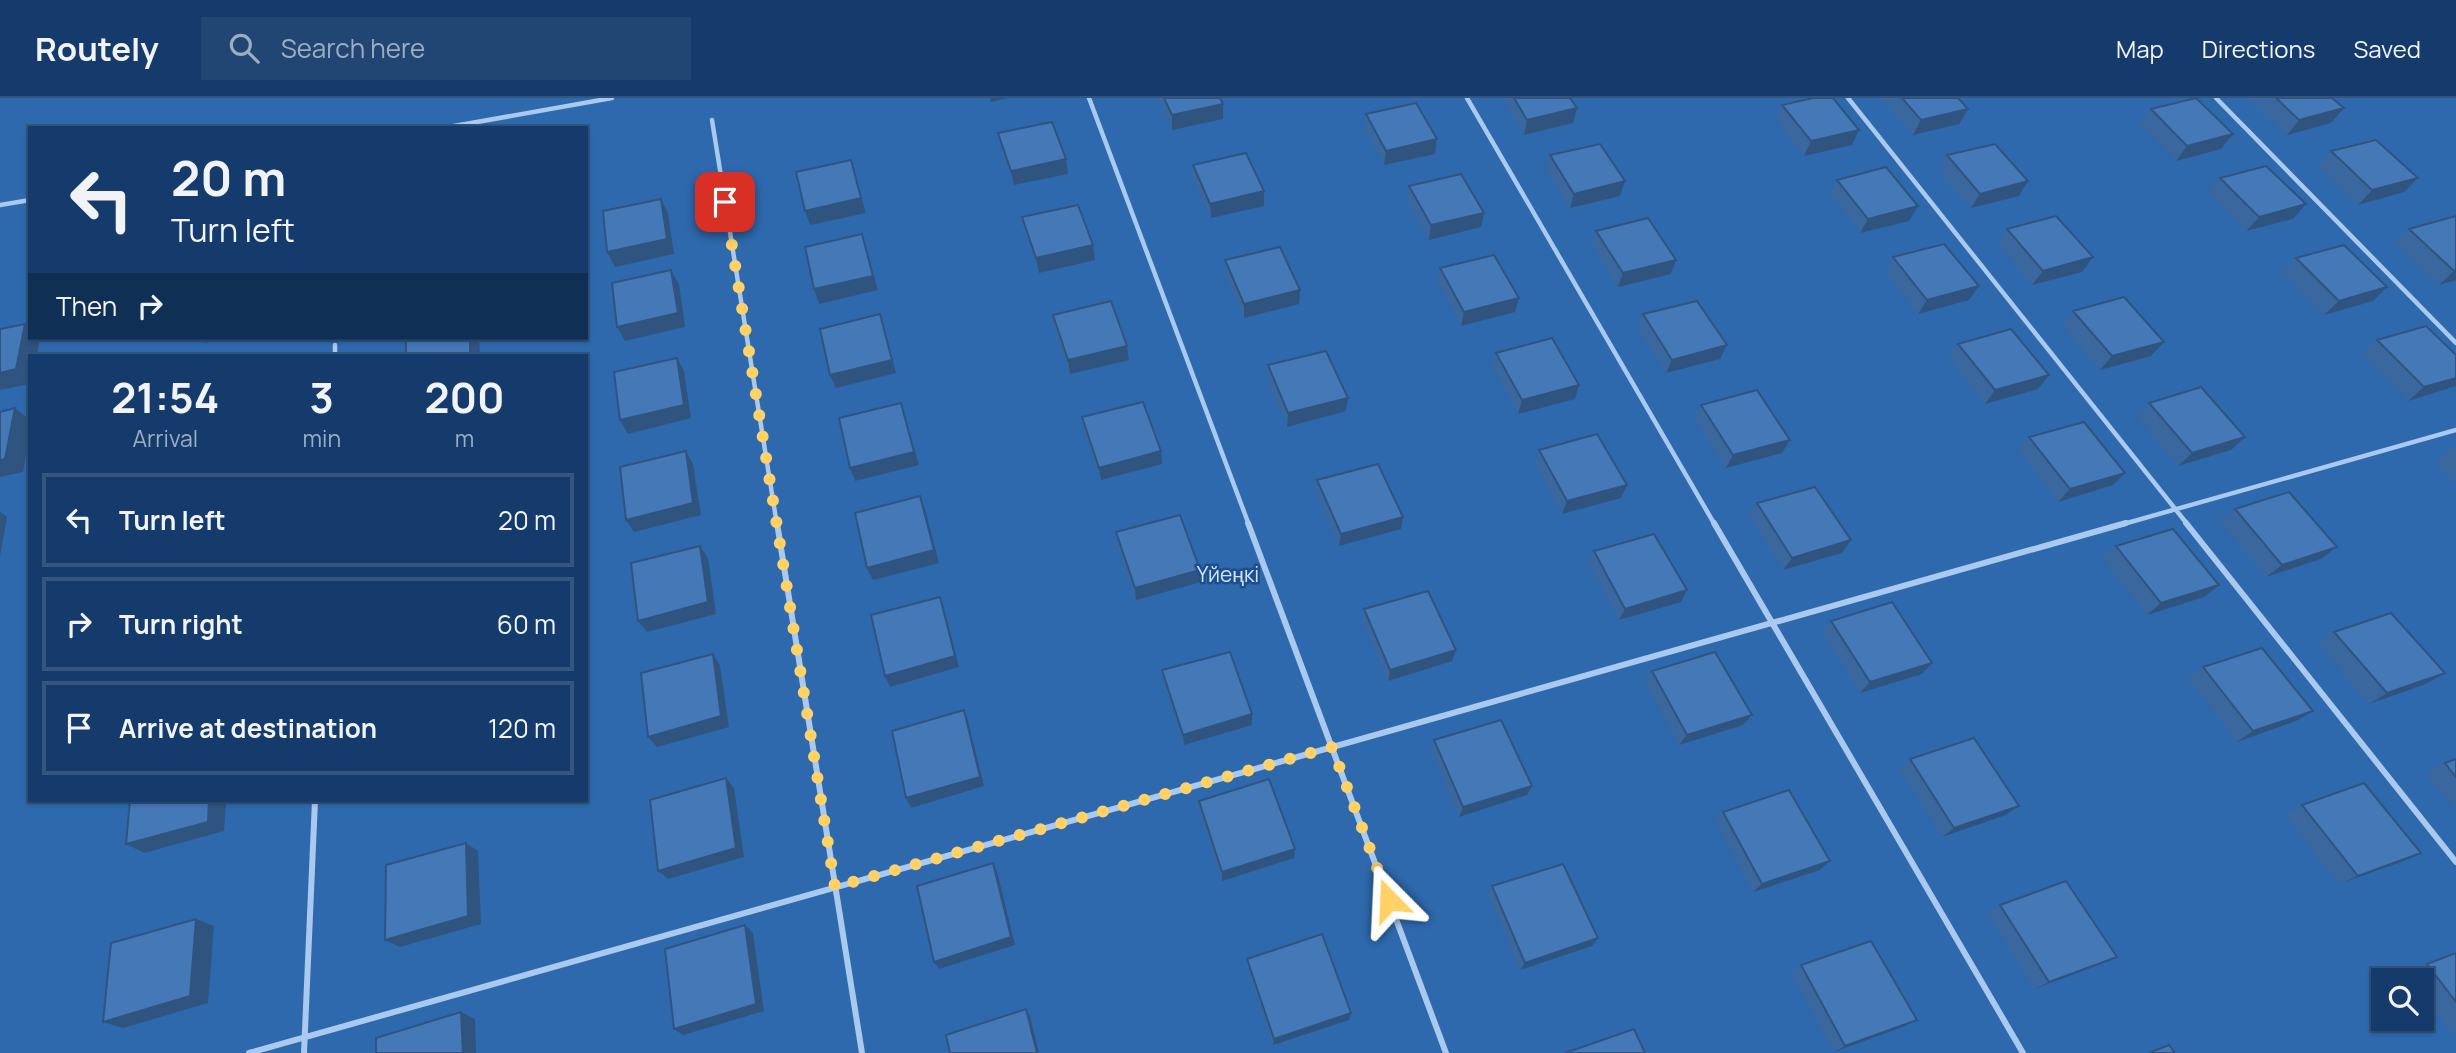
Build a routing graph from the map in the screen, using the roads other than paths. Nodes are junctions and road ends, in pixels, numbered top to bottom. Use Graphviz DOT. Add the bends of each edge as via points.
graph roads {
  1 [pos="612,98"];
  2 [pos="1089,98"];
  3 [pos="1467,98"];
  4 [pos="1848,98"];
  5 [pos="2216,98"];
  6 [pos="712,120"];
  7 [pos="454,126"];
  8 [pos="28,200"];
  9 [pos="0,205"];
  10 [pos="2456,343"];
  11 [pos="335,345"];
  12 [pos="335,354"];
  13 [pos="2456,430"];
  14 [pos="2175,509"];
  15 [pos="1773,622"];
  16 [pos="1332,747"];
  17 [pos="315,802"];
  18 [pos="2456,862"];
  19 [pos="835,887"];
  20 [pos="304,1037"];
  21 [pos="249,1053"];
  22 [pos="304,1053"];
  23 [pos="862,1053"];
  24 [pos="1446,1053"];
  25 [pos="2023,1053"];
  1 -- 7 [label="lane"];
  2 -- 16 [label="lane"];
  3 -- 15 [label="lane"];
  4 -- 14 [label="lane"];
  5 -- 10 [label="lane"];
  6 -- 19 [label="lane"];
  8 -- 9 [label="lane"];
  11 -- 12 [label="lane"];
  13 -- 14 [label="lane"];
  14 -- 15 [label="lane"];
  14 -- 18 [label="lane"];
  15 -- 16 [label="lane"];
  15 -- 25 [label="lane"];
  16 -- 19 [label="lane"];
  16 -- 24 [label="lane"];
  17 -- 20 [label="lane"];
  19 -- 20 [label="lane"];
  19 -- 23 [label="lane"];
  20 -- 21 [label="lane"];
  20 -- 22 [label="lane"];
}
